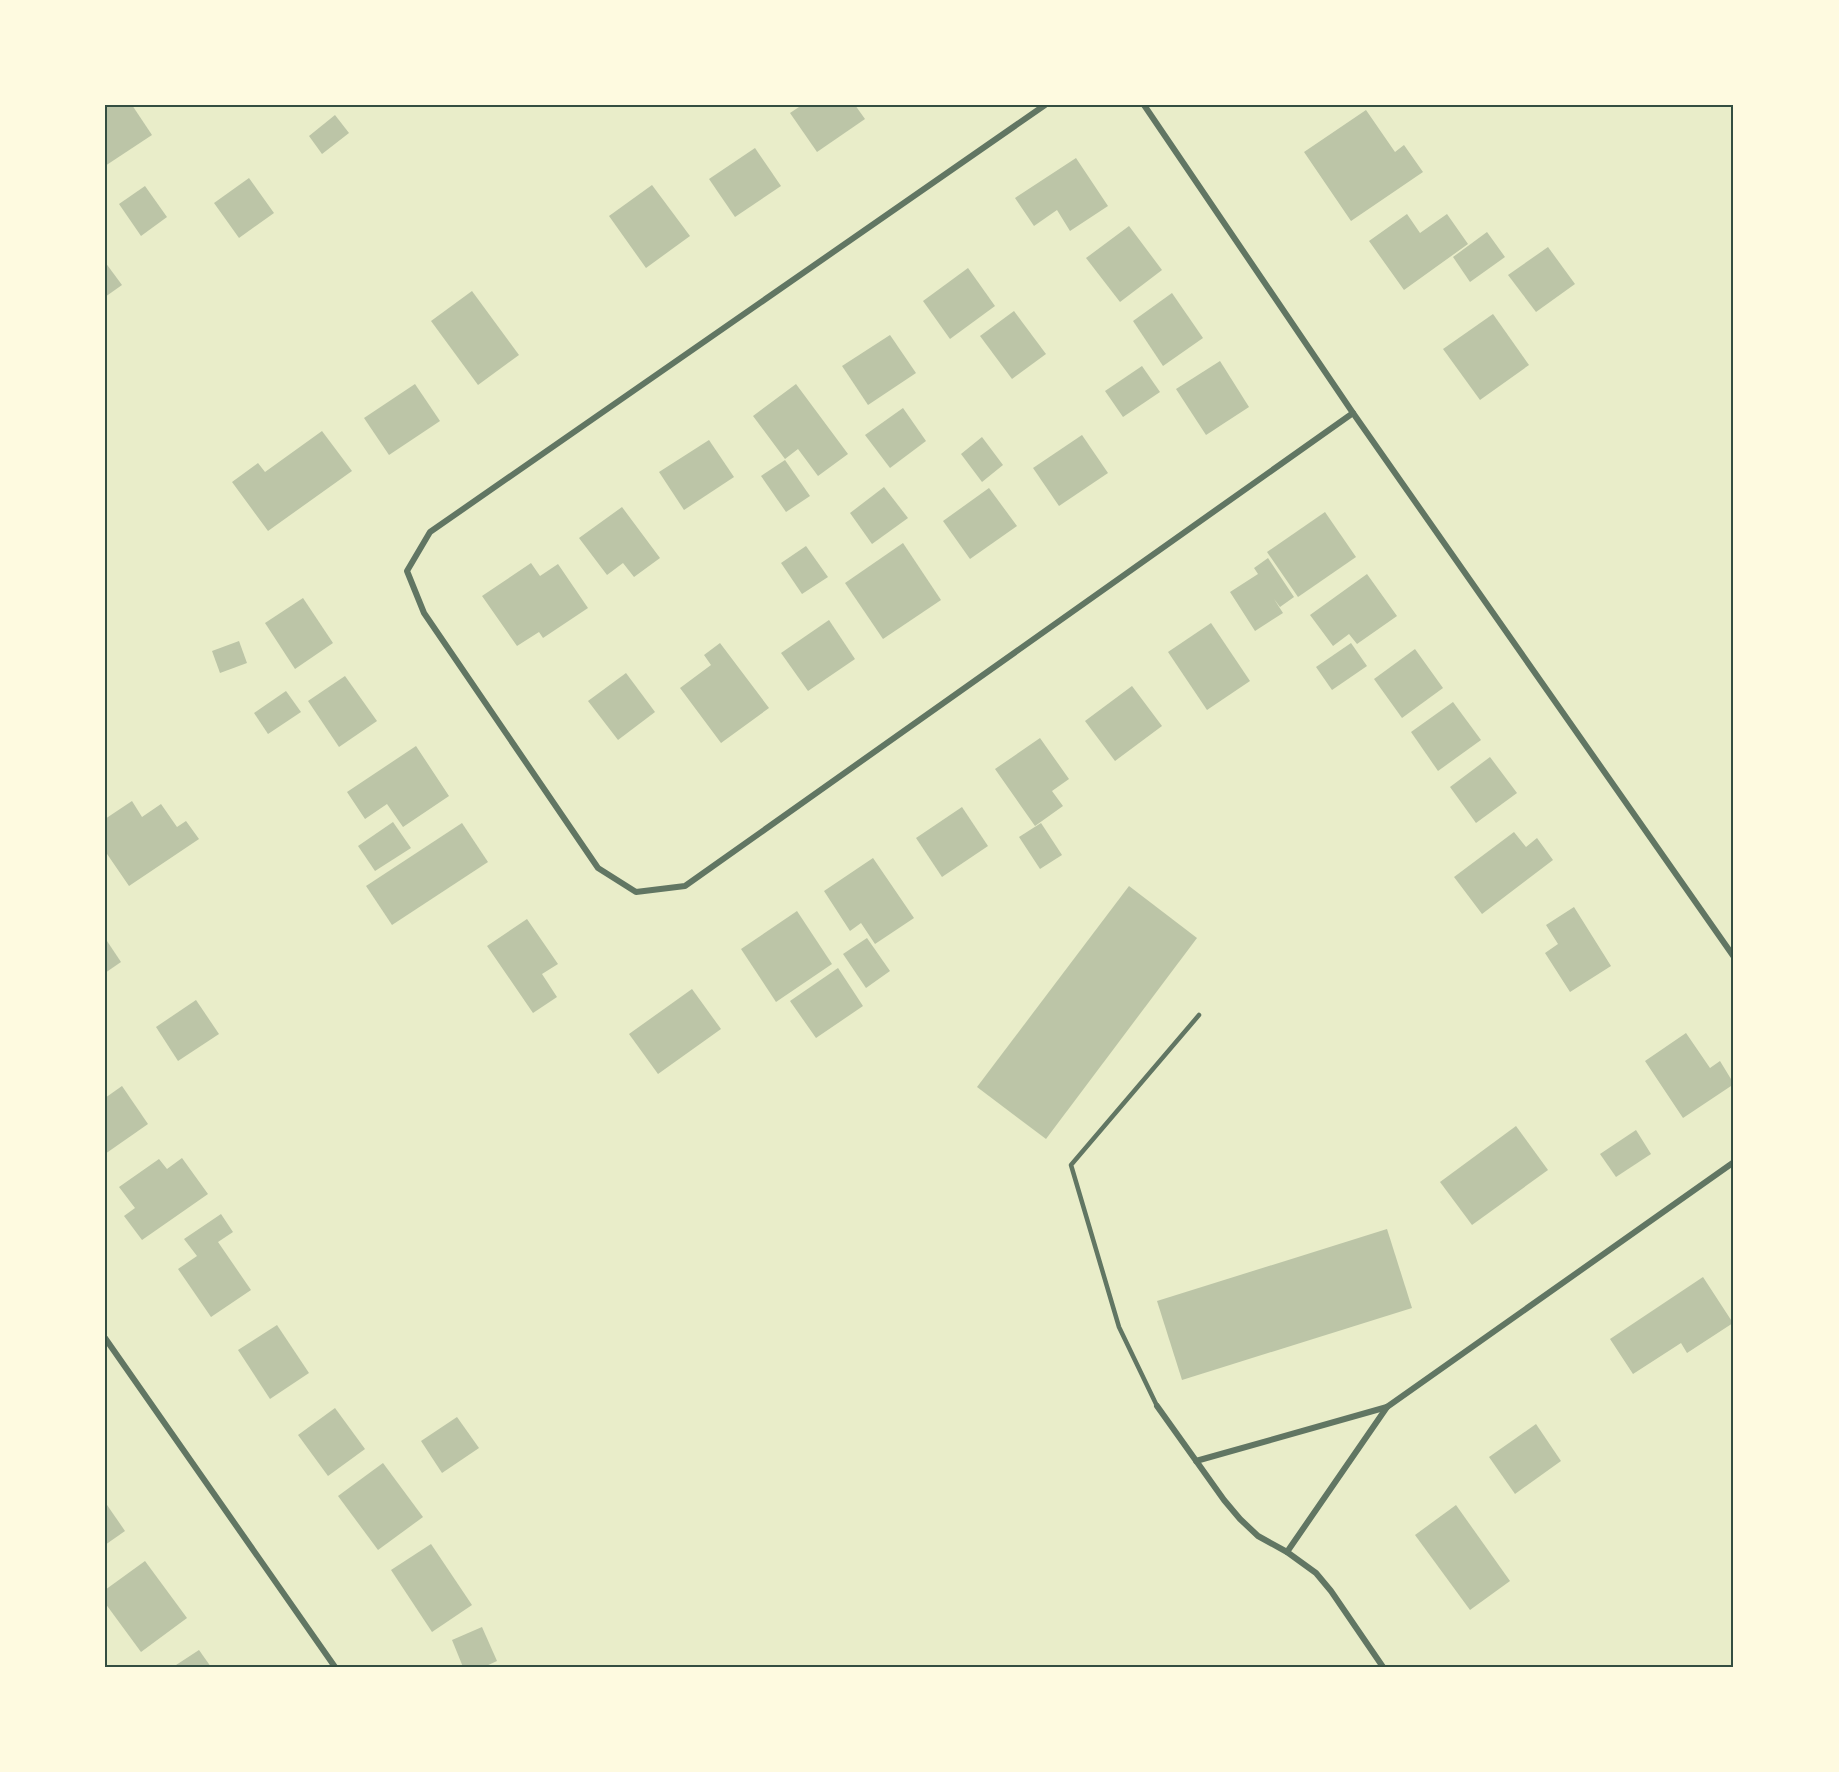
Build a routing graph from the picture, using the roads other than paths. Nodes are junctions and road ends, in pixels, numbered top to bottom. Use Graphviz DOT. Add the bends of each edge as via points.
graph roads {
  1 [pos="1045,105"];
  2 [pos="1144,105"];
  3 [pos="1353,413"];
  4 [pos="1734,957"];
  5 [pos="1199,1015"];
  6 [pos="1734,1162"];
  7 [pos="105,1338"];
  8 [pos="1157,1406"];
  9 [pos="1387,1407"];
  10 [pos="1196,1461"];
  11 [pos="1287,1552"];
  12 [pos="335,1667"];
  13 [pos="1383,1667"];
  1 -- 3 [label="street" via="430,532 407,571 424,613 598,868 636,892 685,886"];
  2 -- 3 [label="street"];
  3 -- 4 [label="street"];
  5 -- 8 [label="lane" via="1071,1165 1119,1327"];
  6 -- 9 [label="street"];
  7 -- 12 [label="street"];
  8 -- 10 [label="street"];
  9 -- 10 [label="street"];
  9 -- 11 [label="street"];
  10 -- 11 [label="street" via="1240,1520 1258,1536"];
  11 -- 13 [label="street" via="1316,1573"];
}
